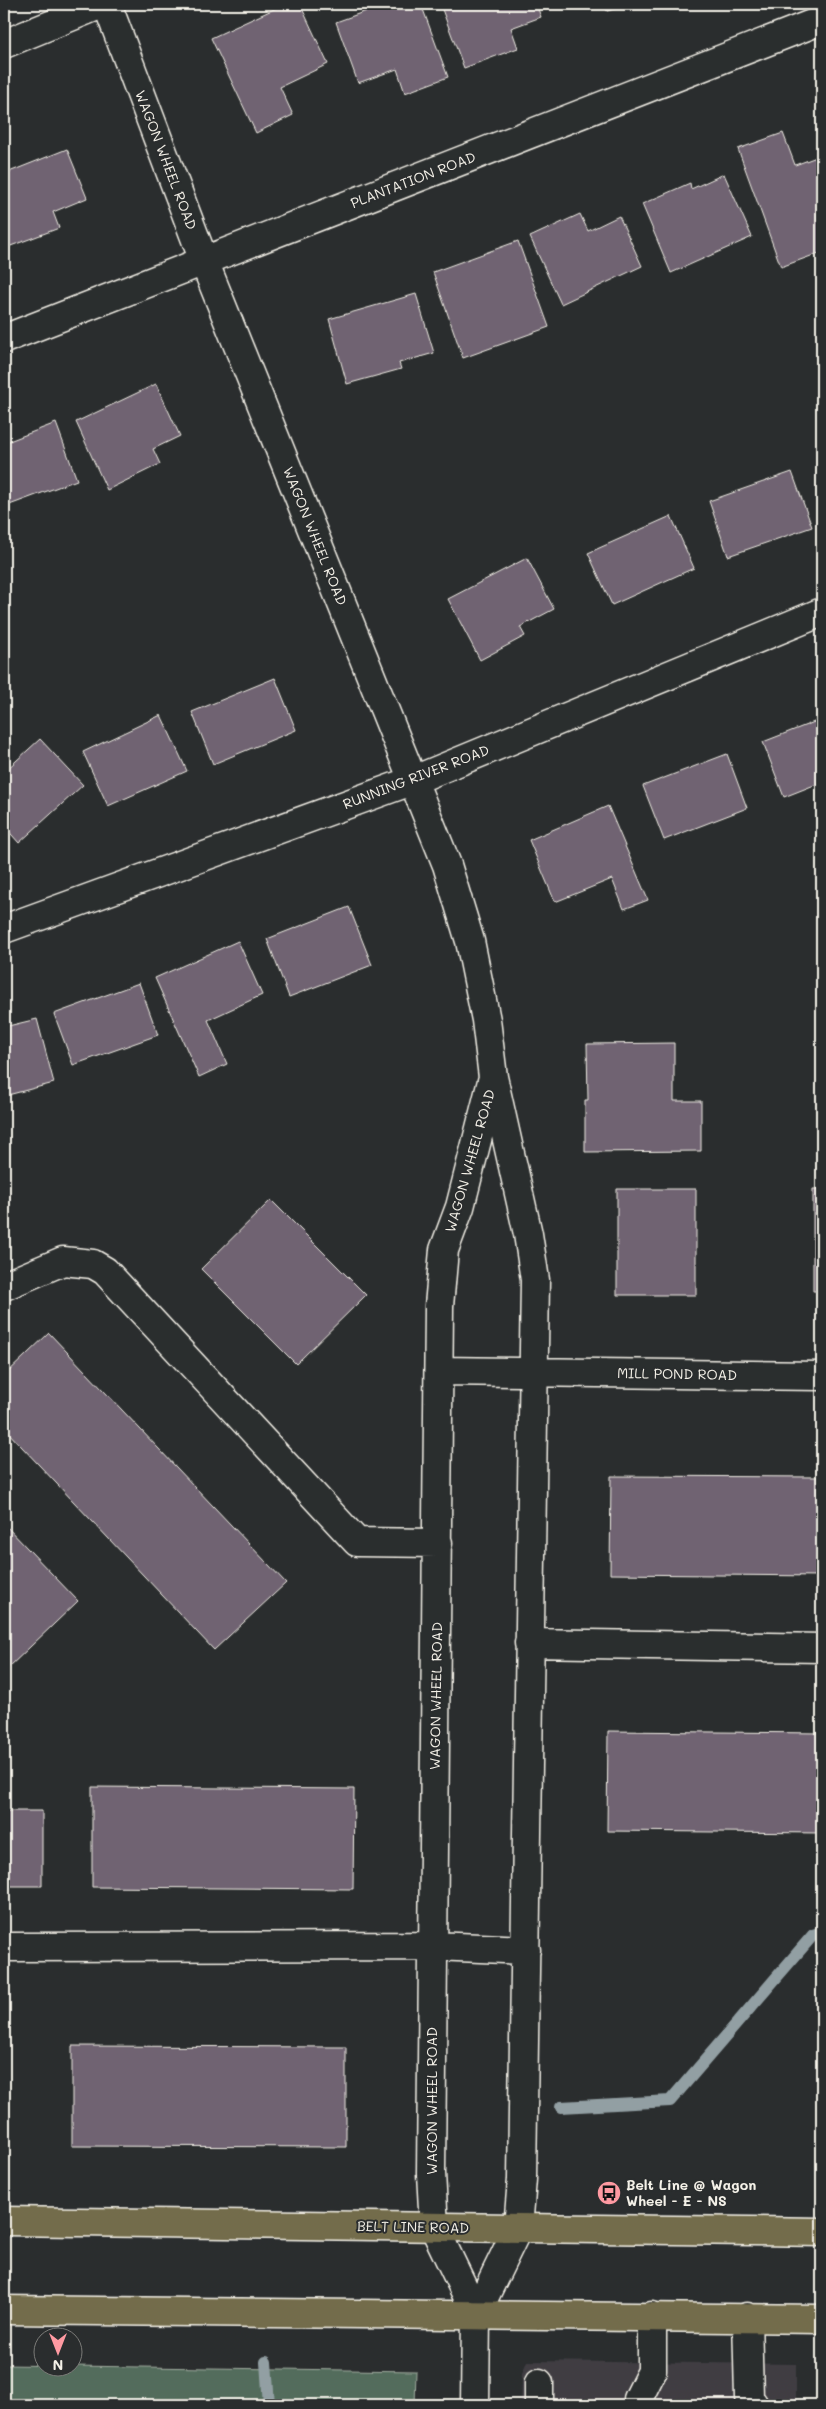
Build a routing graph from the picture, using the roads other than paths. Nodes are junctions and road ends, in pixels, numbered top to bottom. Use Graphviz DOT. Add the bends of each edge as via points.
graph roads {
  1 [pos="102,4"];
  2 [pos="107,4"];
  3 [pos="822,20"];
  4 [pos="4,44"];
  5 [pos="204,261"];
  6 [pos="4,339"];
  7 [pos="822,612"];
  8 [pos="414,780"];
  9 [pos="4,929"];
  10 [pos="493,1077"];
  11 [pos="4,1286"];
  12 [pos="439,1372"];
  13 [pos="532,1372"];
  14 [pos="822,1376"];
  15 [pos="438,1543"];
  16 [pos="529,1643"];
  17 [pos="822,1648"];
  18 [pos="434,1946"];
  19 [pos="4,1948"];
  20 [pos="526,1950"];
  21 [pos="4,2221"];
  22 [pos="434,2227"];
  23 [pos="518,2228"];
  24 [pos="822,2232"];
  25 [pos="4,2310"];
  26 [pos="476,2314"];
  27 [pos="652,2316"];
  28 [pos="747,2317"];
  29 [pos="822,2319"];
  30 [pos="475,2405"];
  31 [pos="638,2405"];
  32 [pos="754,2405"];
  1 -- 4 [label="street"];
  2 -- 5 [label="street, WAGON WHEEL ROAD"];
  3 -- 5 [label="street, PLANTATION ROAD"];
  5 -- 6 [label="street, PLANTATION ROAD"];
  5 -- 8 [label="street, WAGON WHEEL ROAD"];
  7 -- 8 [label="street, RUNNING RIVER ROAD"];
  8 -- 9 [label="street, RUNNING RIVER ROAD"];
  8 -- 10 [label="street, WAGON WHEEL ROAD" via="447,865 470,941 486,1020"];
  10 -- 12 [label="street, WAGON WHEEL ROAD" via="460,1207 444,1250 439,1306"];
  10 -- 13 [label="street, WAGON WHEEL ROAD" via="535,1280"];
  11 -- 15 [label="street" via="63,1261 93,1264 105,1271 357,1542"];
  12 -- 13 [label="street, MILL POND ROAD"];
  12 -- 15 [label="street, WAGON WHEEL ROAD"];
  13 -- 14 [label="street, MILL POND ROAD"];
  13 -- 16 [label="street, WAGON WHEEL ROAD"];
  15 -- 18 [label="street, WAGON WHEEL ROAD"];
  16 -- 17 [label="street"];
  16 -- 20 [label="street, WAGON WHEEL ROAD"];
  18 -- 19 [label="street"];
  18 -- 20 [label="street"];
  18 -- 22 [label="street, WAGON WHEEL ROAD"];
  20 -- 23 [label="street, WAGON WHEEL ROAD" via="522,2179"];
  21 -- 22 [label="main road, BELT LINE ROAD"];
  22 -- 23 [label="main road, BELT LINE ROAD"];
  22 -- 26 [label="street, WAGON WHEEL ROAD"];
  23 -- 24 [label="main road, BELT LINE ROAD"];
  23 -- 26 [label="street, WAGON WHEEL ROAD"];
  25 -- 26 [label="main road"];
  26 -- 27 [label="main road"];
  26 -- 30 [label="street, WAGON WHEEL ROAD"];
  27 -- 28 [label="main road"];
  27 -- 31 [label="street" via="652,2371"];
  28 -- 29 [label="main road"];
  28 -- 32 [label="street" via="749,2398"];
}
